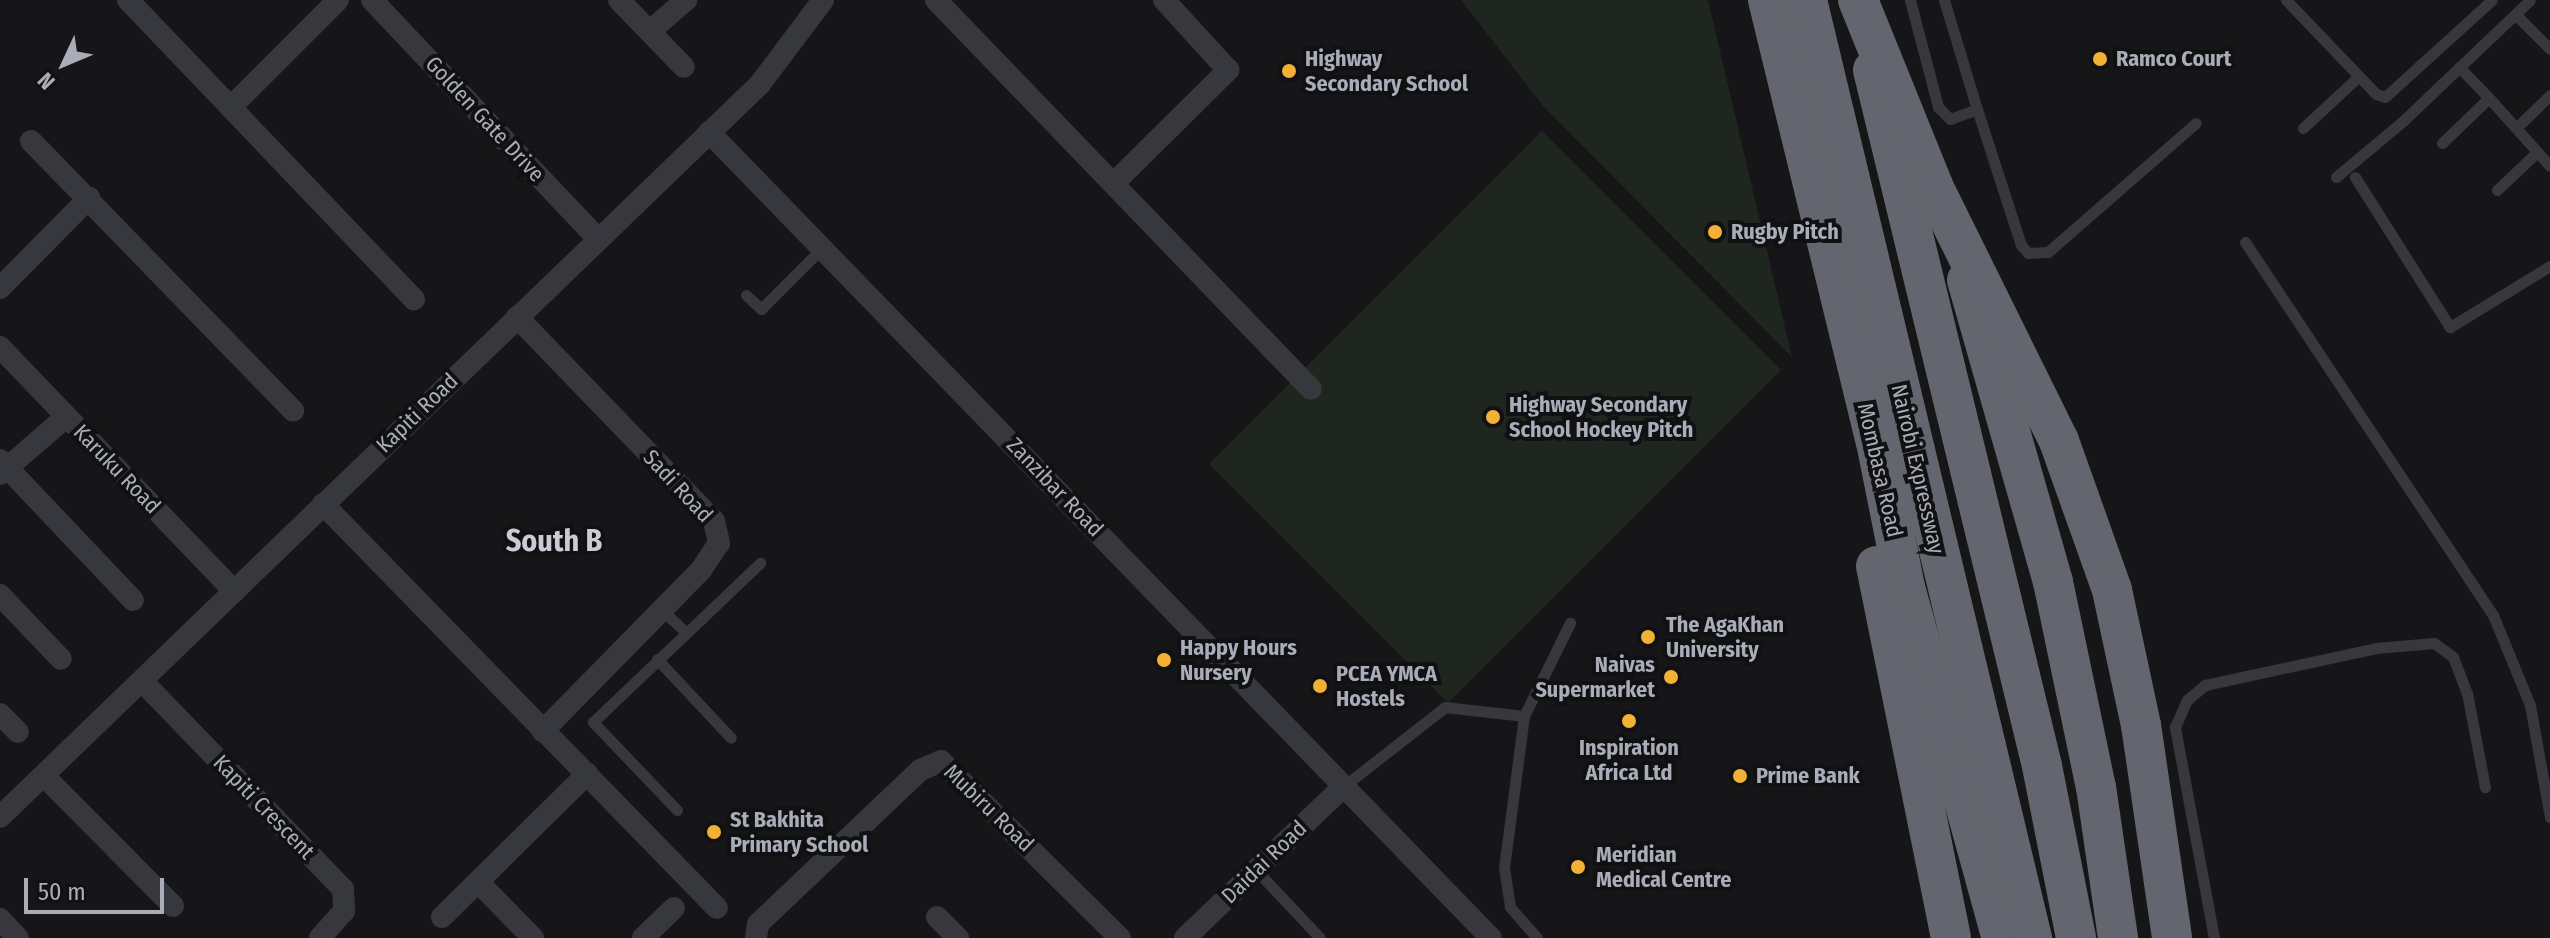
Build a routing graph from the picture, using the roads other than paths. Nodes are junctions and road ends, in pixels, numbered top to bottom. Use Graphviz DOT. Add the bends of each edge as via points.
graph roads {
  1 [pos="128,0"];
  2 [pos="338,0"];
  3 [pos="372,0"];
  4 [pos="619,0"];
  5 [pos="686,0"];
  6 [pos="823,0"];
  7 [pos="936,0"];
  8 [pos="1164,0"];
  9 [pos="1768,0"];
  10 [pos="1807,0"];
  11 [pos="1832,0"];
  12 [pos="1857,0"];
  13 [pos="1879,0"];
  14 [pos="1910,0"];
  15 [pos="1944,0"];
  16 [pos="2286,0"];
  17 [pos="2492,0"];
  18 [pos="2530,0"];
  19 [pos="2516,15"];
  20 [pos="650,31"];
  21 [pos="2550,49"];
  22 [pos="684,67"];
  23 [pos="2459,67"];
  24 [pos="2359,76"];
  25 [pos="2550,95"];
  26 [pos="2489,98"];
  27 [pos="231,107"];
  28 [pos="1977,109"];
  29 [pos="2196,123"];
  30 [pos="2303,128"];
  31 [pos="2516,128"];
  32 [pos="709,132"];
  33 [pos="31,141"];
  34 [pos="2442,143"];
  35 [pos="2537,152"];
  36 [pos="2550,166"];
  37 [pos="2336,177"];
  38 [pos="2355,177"];
  39 [pos="1114,183"];
  40 [pos="2497,190"];
  41 [pos="89,198"];
  42 [pos="598,239"];
  43 [pos="2245,242"];
  44 [pos="822,248"];
  45 [pos="2550,266"];
  46 [pos="0,288"];
  47 [pos="746,295"];
  48 [pos="414,299"];
  49 [pos="517,317"];
  50 [pos="0,347"];
  51 [pos="1311,389"];
  52 [pos="293,410"];
  53 [pos="66,417"];
  54 [pos="1876,442"];
  55 [pos="1914,454"];
  56 [pos="2,467"];
  57 [pos="323,504"];
  58 [pos="760,563"];
  59 [pos="234,591"];
  60 [pos="0,595"];
  61 [pos="133,600"];
  62 [pos="662,610"];
  63 [pos="1570,623"];
  64 [pos="686,632"];
  65 [pos="61,659"];
  66 [pos="657,659"];
  67 [pos="143,682"];
  68 [pos="0,714"];
  69 [pos="1524,716"];
  70 [pos="543,731"];
  71 [pos="18,732"];
  72 [pos="731,738"];
  73 [pos="587,774"];
  74 [pos="44,776"];
  75 [pos="1344,786"];
  76 [pos="2485,787"];
  77 [pos="677,810"];
  78 [pos="0,817"];
  79 [pos="2550,817"];
  80 [pos="1256,870"];
  81 [pos="479,883"];
  82 [pos="173,906"];
  83 [pos="674,908"];
  84 [pos="717,908"];
  85 [pos="442,917"];
  86 [pos="937,917"];
  87 [pos="0,919"];
  88 [pos="1486,936"];
  89 [pos="18,938"];
  90 [pos="320,938"];
  91 [pos="533,938"];
  92 [pos="643,938"];
  93 [pos="756,938"];
  94 [pos="958,938"];
  95 [pos="1120,938"];
  96 [pos="1185,938"];
  97 [pos="1320,938"];
  98 [pos="1537,938"];
  99 [pos="1951,938"];
  100 [pos="2002,938"];
  101 [pos="2009,938"];
  102 [pos="2032,938"];
  103 [pos="2055,938"];
  104 [pos="2076,938"];
  105 [pos="2118,938"];
  106 [pos="2172,938"];
  107 [pos="2214,938"];
  1 -- 27 [label="street"];
  2 -- 27 [label="street"];
  3 -- 42 [label="street, Golden Gate Drive"];
  4 -- 20 [label="street"];
  5 -- 20 [label="street"];
  6 -- 32 [label="street, Kapiti Road" via="786,57"];
  7 -- 39 [label="street"];
  8 -- 39 [label="street" via="1228,70"];
  9 -- 54 [label="highway, Mombasa Road"];
  10 -- 55 [label="highway, Nairobi Expressway"];
  11 -- 103 [label="highway, Nairobi Expressway"];
  12 -- 104 [label="highway" via="2042,766"];
  12 -- 106 [label="highway, bridge" via="1933,186 2059,441 2112,590 2141,725"];
  13 -- 105 [label="highway" via="2030,489 2106,846"];
  14 -- 28 [label="lane" via="1938,107 1950,119"];
  15 -- 28 [label="lane"];
  16 -- 24 [label="lane"];
  17 -- 24 [label="lane" via="2390,95 2376,94"];
  18 -- 19 [label="lane"];
  19 -- 21 [label="lane"];
  19 -- 23 [label="lane"];
  20 -- 22 [label="street"];
  23 -- 26 [label="lane"];
  23 -- 37 [label="lane"];
  24 -- 30 [label="lane"];
  25 -- 31 [label="lane"];
  26 -- 31 [label="lane"];
  26 -- 34 [label="lane"];
  27 -- 48 [label="street"];
  28 -- 29 [label="lane" via="2021,245 2037,255 2048,252"];
  31 -- 35 [label="lane"];
  32 -- 42 [label="street, Kapiti Road"];
  32 -- 44 [label="street, Zanzibar Road"];
  33 -- 41 [label="street"];
  35 -- 36 [label="lane"];
  35 -- 40 [label="lane"];
  38 -- 45 [label="lane" via="2450,327"];
  39 -- 51 [label="street"];
  41 -- 46 [label="street"];
  41 -- 52 [label="street"];
  42 -- 49 [label="street, Kapiti Road"];
  43 -- 79 [label="lane" via="2493,615 2530,705"];
  44 -- 47 [label="lane" via="761,309"];
  44 -- 75 [label="street, Zanzibar Road"];
  49 -- 57 [label="street, Kapiti Road"];
  49 -- 62 [label="street, Sadi Road" via="714,521 719,543 712,556"];
  50 -- 53 [label="street, Karuku Road"];
  53 -- 56 [label="street"];
  53 -- 59 [label="street, Karuku Road"];
  54 -- 99 [label="highway" via="1869,525"];
  54 -- 100 [label="highway, Mombasa Road" via="1905,587"];
  55 -- 101 [label="highway"];
  55 -- 102 [label="highway, Nairobi Expressway"];
  56 -- 61 [label="street"];
  57 -- 59 [label="street, Kapiti Road"];
  57 -- 70 [label="street"];
  58 -- 64 [label="lane"];
  59 -- 67 [label="street, Kapiti Road"];
  60 -- 65 [label="street"];
  62 -- 64 [label="lane"];
  62 -- 70 [label="street, Sadi Road"];
  63 -- 69 [label="lane"];
  64 -- 66 [label="lane"];
  66 -- 72 [label="lane"];
  66 -- 77 [label="lane" via="593,722"];
  67 -- 74 [label="street, Kapiti Road"];
  67 -- 90 [label="street, Kapiti Crescent" via="343,889 344,911"];
  68 -- 71 [label="street"];
  69 -- 75 [label="lane" via="1445,707"];
  69 -- 98 [label="lane" via="1504,868 1510,907"];
  70 -- 73 [label="street"];
  73 -- 81 [label="street"];
  73 -- 84 [label="street"];
  74 -- 78 [label="street, Kapiti Road"];
  74 -- 82 [label="street"];
  75 -- 80 [label="street, Daidai Road"];
  75 -- 88 [label="street, Zanzibar Road"];
  76 -- 107 [label="lane" via="2467,693 2453,657 2434,643 2376,648 2205,685 2187,700 2175,727"];
  80 -- 96 [label="street, Daidai Road"];
  80 -- 97 [label="lane"];
  81 -- 85 [label="street"];
  81 -- 91 [label="street"];
  83 -- 92 [label="street"];
  86 -- 94 [label="street"];
  87 -- 89 [label="street"];
  93 -- 95 [label="street, Mubiru Road" via="758,924 920,770 941,761"];
}
